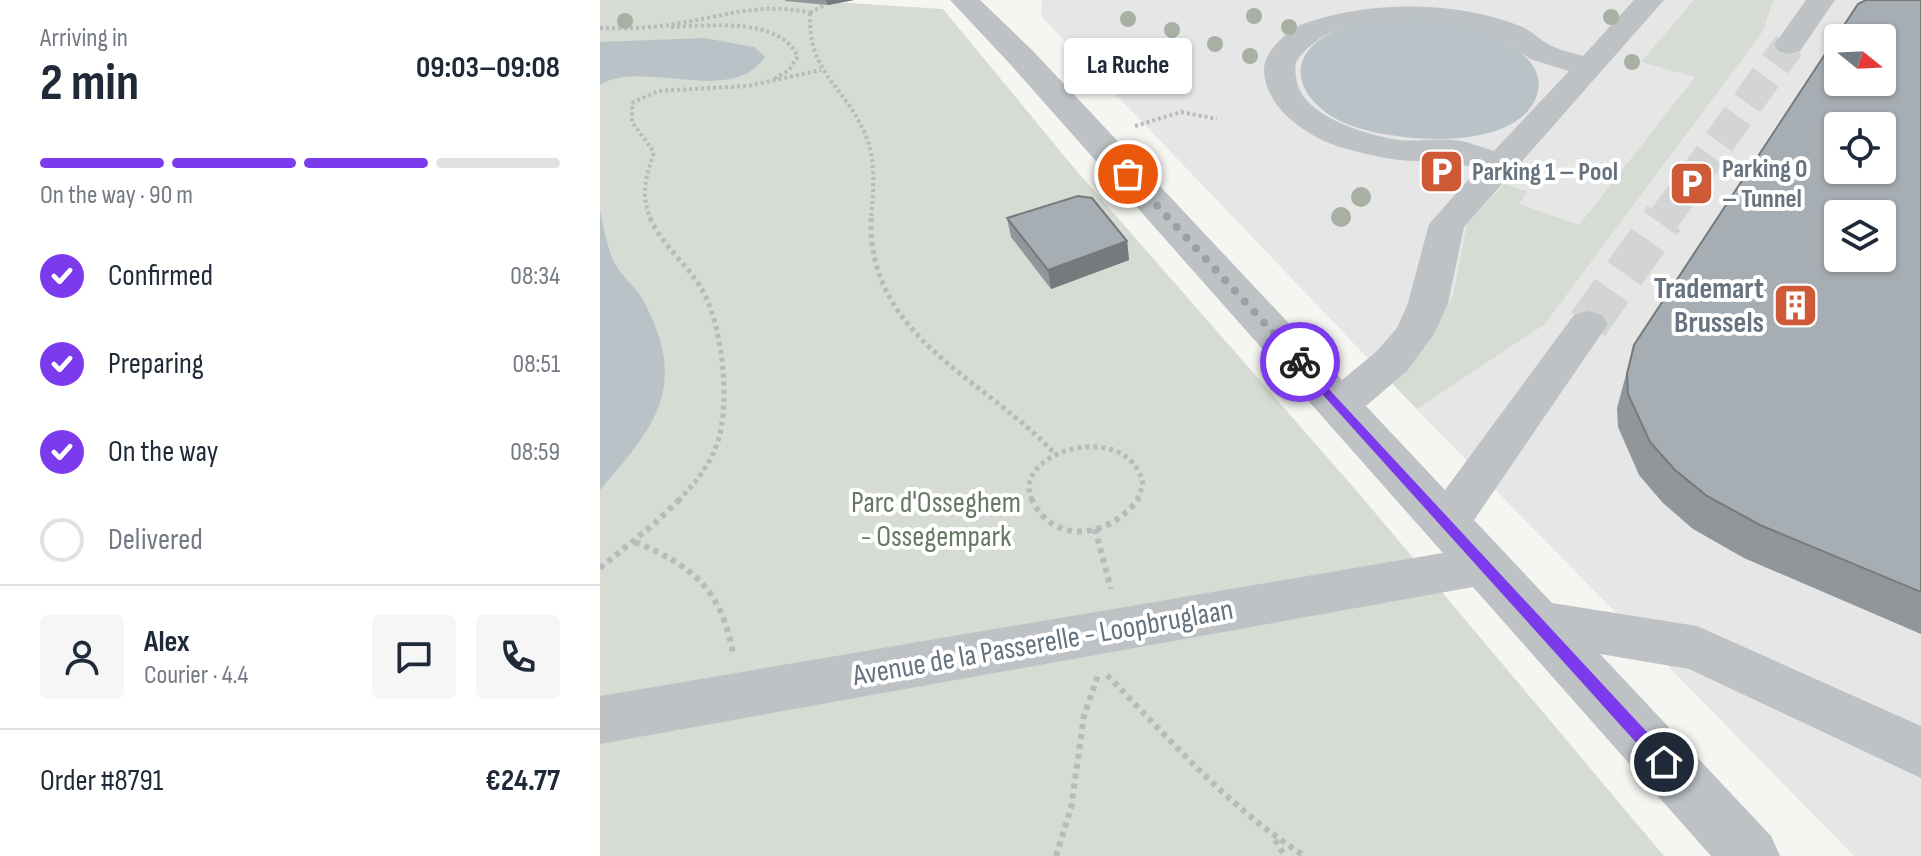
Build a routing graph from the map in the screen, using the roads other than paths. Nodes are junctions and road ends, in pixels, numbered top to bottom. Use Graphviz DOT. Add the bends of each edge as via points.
graph roads {
  1 [pos="964,0"];
  2 [pos="1650,0"];
  3 [pos="1821,0"];
  4 [pos="1789,45"];
  5 [pos="1589,67"];
  6 [pos="1501,165"];
  7 [pos="1588,324"];
  8 [pos="1338,404"];
  9 [pos="1447,523"];
  10 [pos="1485,565"];
  11 [pos="1537,622"];
  12 [pos="600,720"];
  13 [pos="1921,753"];
  14 [pos="1750,856"];
  1 -- 8 [label="street"];
  2 -- 5 [label="street"];
  3 -- 4 [label="street"];
  5 -- 6 [label="street"];
  5 -- 6 [label="street" via="1541,53 1514,34 1477,19 1403,9 1333,20 1302,36 1283,56 1283,91 1301,113 1333,133 1399,150 1455,150"];
  6 -- 8 [label="street" via="1447,224 1419,324 1386,369"];
  7 -- 9 [label="street"];
  8 -- 9 [label="street"];
  9 -- 10 [label="street"];
  10 -- 11 [label="street"];
  10 -- 12 [label="street, Avenue de la Passerelle - Loopbruglaan"];
  11 -- 13 [label="street" via="1697,648"];
  11 -- 14 [label="street"];
}
